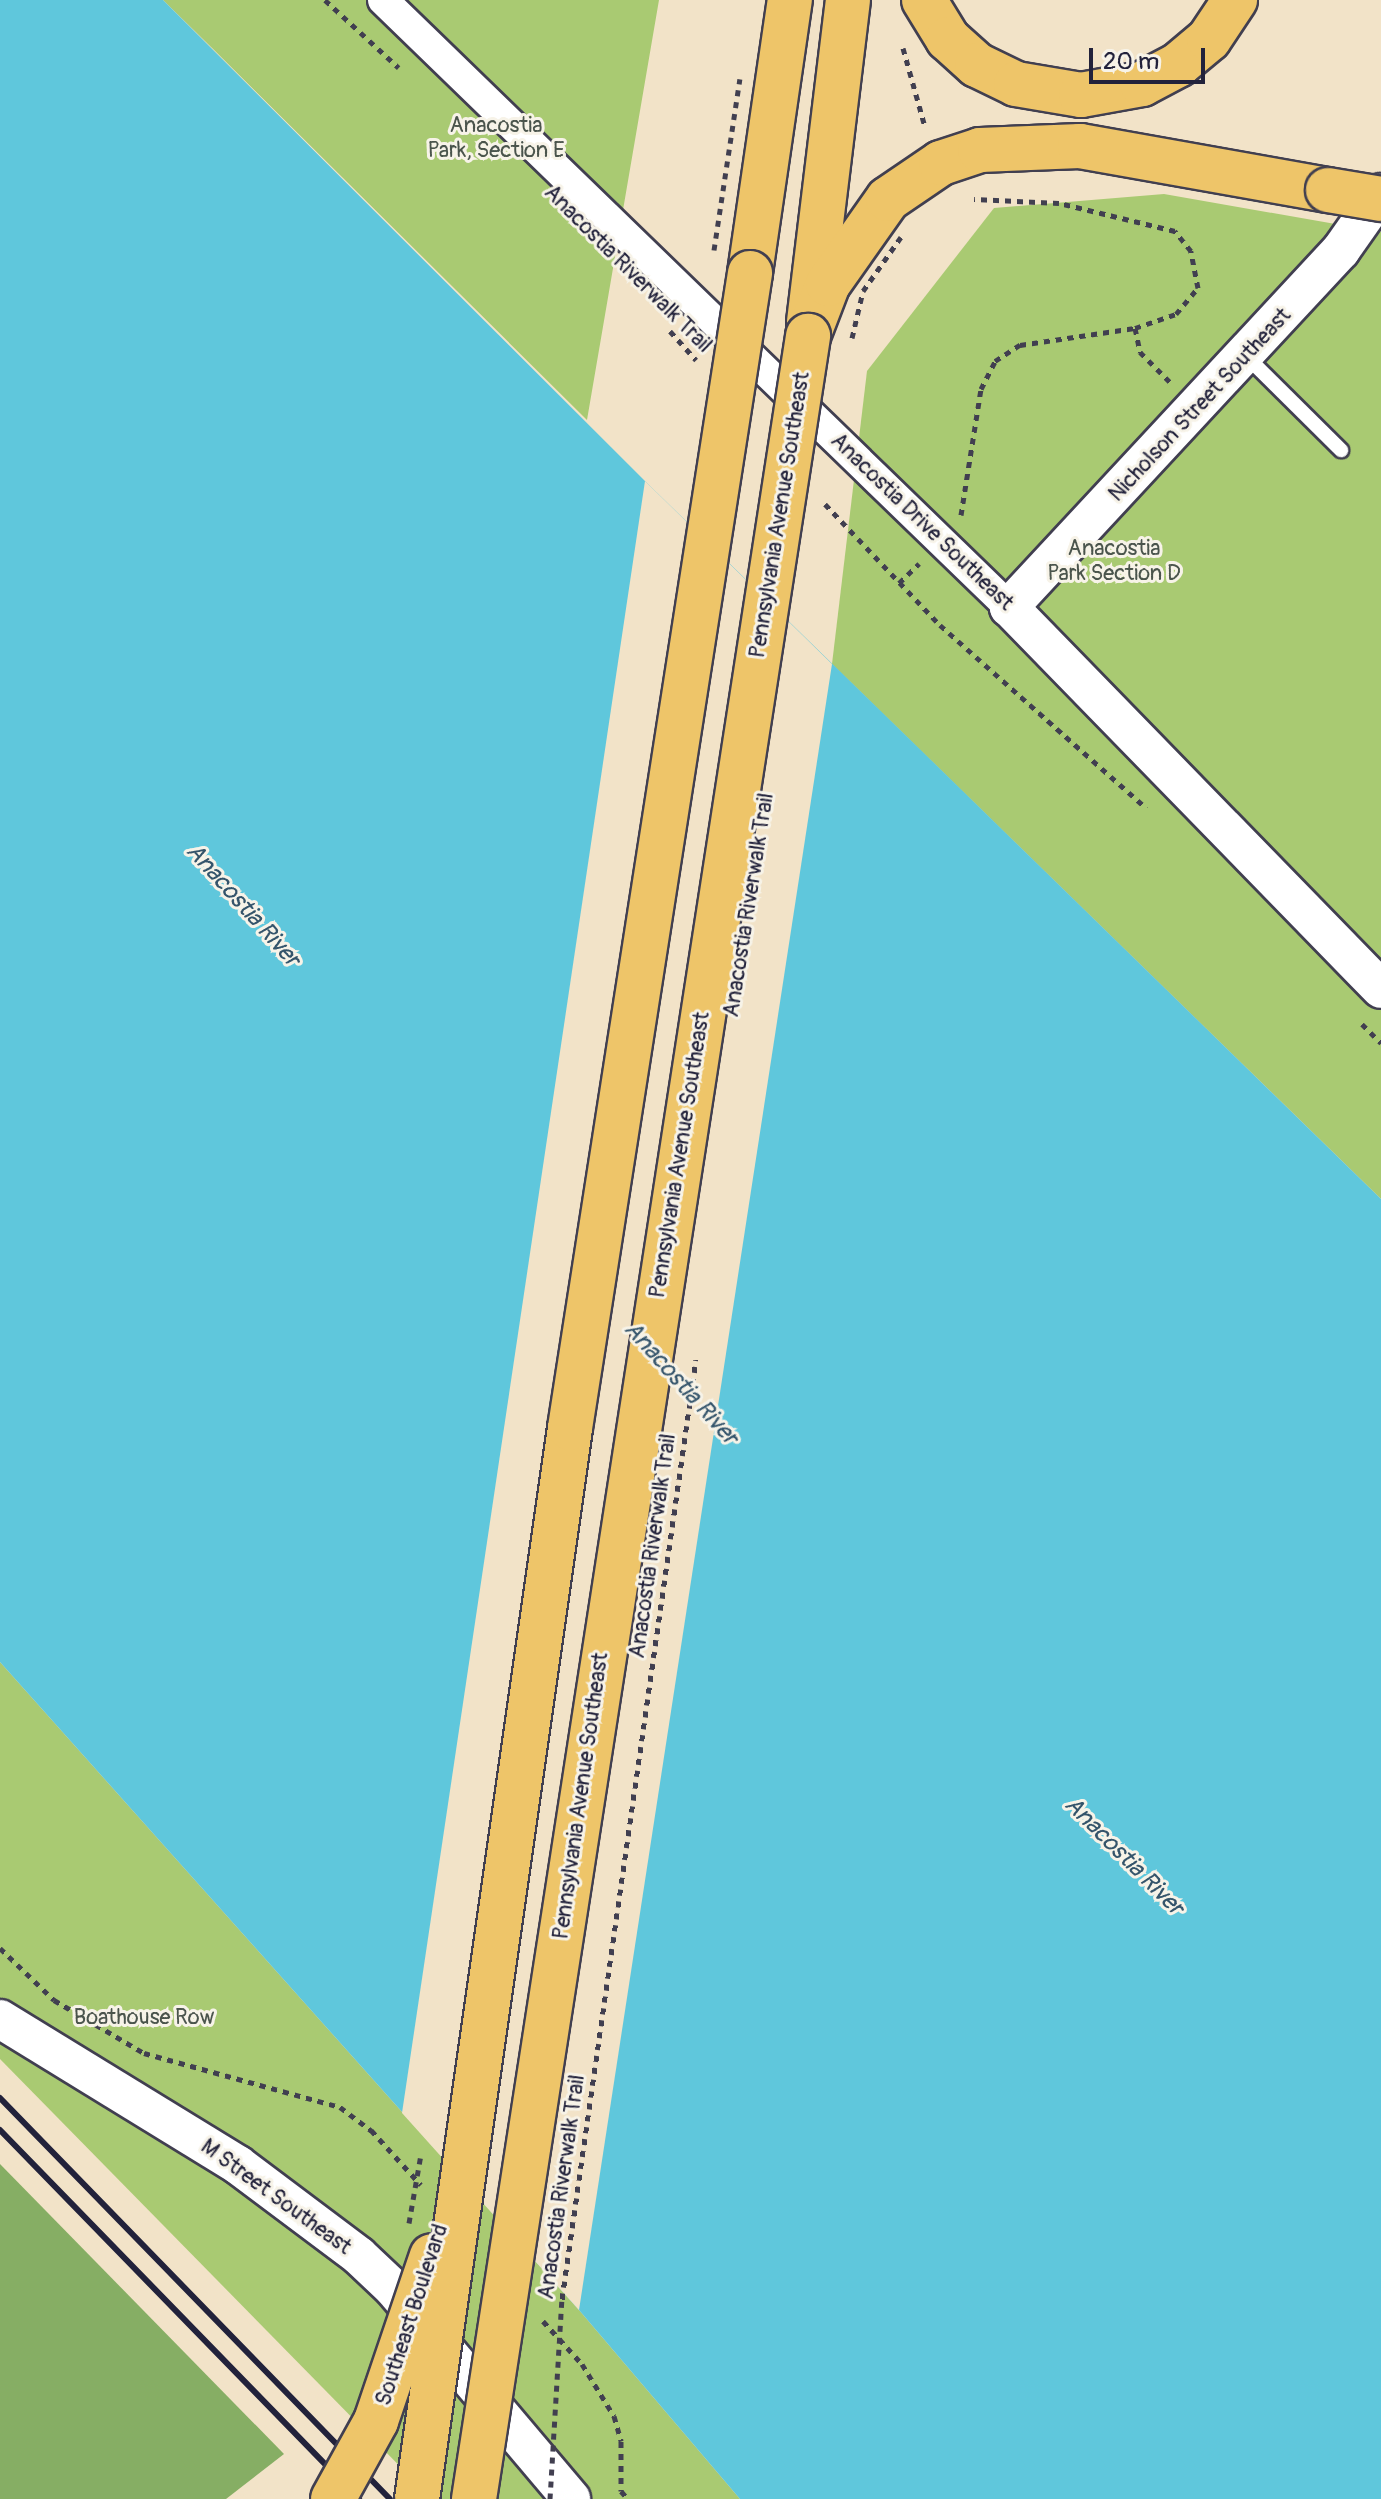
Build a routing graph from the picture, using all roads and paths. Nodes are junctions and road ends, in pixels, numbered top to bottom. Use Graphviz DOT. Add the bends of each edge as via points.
graph roads {
  1 [pos="325,0"];
  2 [pos="383,0"];
  3 [pos="790,0"];
  4 [pos="848,0"];
  5 [pos="924,0"];
  6 [pos="1235,0"];
  7 [pos="901,43"];
  8 [pos="410,79"];
  9 [pos="929,141"];
  10 [pos="1381,193"];
  11 [pos="970,199"];
  12 [pos="1381,199"];
  13 [pos="901,237"];
  14 [pos="667,328"];
  15 [pos="1135,328"];
  16 [pos="808,336"];
  17 [pos="851,340"];
  18 [pos="1246,355"];
  19 [pos="699,363"];
  20 [pos="1176,388"];
  21 [pos="1341,450"];
  22 [pos="815,493"];
  23 [pos="827,497"];
  24 [pos="825,513"];
  25 [pos="959,526"];
  26 [pos="926,556"];
  27 [pos="899,583"];
  28 [pos="1009,607"];
  29 [pos="1153,815"];
  30 [pos="1381,989"];
  31 [pos="1352,1014"];
  32 [pos="1381,1043"];
  33 [pos="698,1346"];
  34 [pos="0,1948"];
  35 [pos="0,2019"];
  36 [pos="190,2067"];
  37 [pos="473,2123"];
  38 [pos="498,2368"];
  39 [pos="621,2491"];
  40 [pos="333,2499"];
  41 [pos="417,2499"];
  42 [pos="474,2499"];
  43 [pos="494,2499"];
  44 [pos="550,2499"];
  45 [pos="571,2499"];
  46 [pos="619,2499"];
  1 -- 8 [label="path"];
  2 -- 28 [label="street, Anacostia Drive Southeast"];
  3 -- 37 [label="main road, bridge" via="570,1428"];
  4 -- 16 [label="main road, Pennsylvania Avenue Southeast"];
  5 -- 6 [label="main road" via="948,39 977,65 1037,91 1081,95 1122,90 1178,65 1209,39"];
  7 -- 9 [label="path"];
  10 -- 18 [label="street, Nicholson Street Southeast" via="1341,250"];
  11 -- 15 [label="path" via="1059,203 1175,231 1191,251 1198,288 1176,314"];
  12 -- 16 [label="main road, bridge" via="1080,146 1021,145 960,156 922,173 888,199 828,284"];
  13 -- 17 [label="path, bridge" via="863,291"];
  14 -- 19 [label="path, Anacostia Riverwalk Trail"];
  15 -- 20 [label="path" via="1140,352"];
  15 -- 25 [label="path" via="1020,345 995,361 981,389"];
  16 -- 38 [label="main road, Pennsylvania Avenue Southeast, bridge" via="592,1716"];
  18 -- 21 [label="lane"];
  18 -- 28 [label="street, Nicholson Street Southeast"];
  22 -- 27 [label="path"];
  23 -- 24 [label="path"];
  26 -- 27 [label="path"];
  27 -- 29 [label="path" via="1025,704"];
  28 -- 30 [label="street, Anacostia Drive Southeast"];
  31 -- 32 [label="path"];
  33 -- 44 [label="path, Anacostia Riverwalk Trail, bridge" via="562,2299"];
  34 -- 36 [label="path" via="54,2000 102,2032"];
  35 -- 45 [label="street, M Street Southeast" via="238,2165 359,2256 393,2288"];
  37 -- 40 [label="main road, Southeast Boulevard, bridge" via="408,2337 376,2421"];
  37 -- 41 [label="main road, bridge"];
  38 -- 42 [label="main road, Pennsylvania Avenue Southeast, bridge"];
  38 -- 43 [label="main road"];
  39 -- 46 [label="path"];
}
